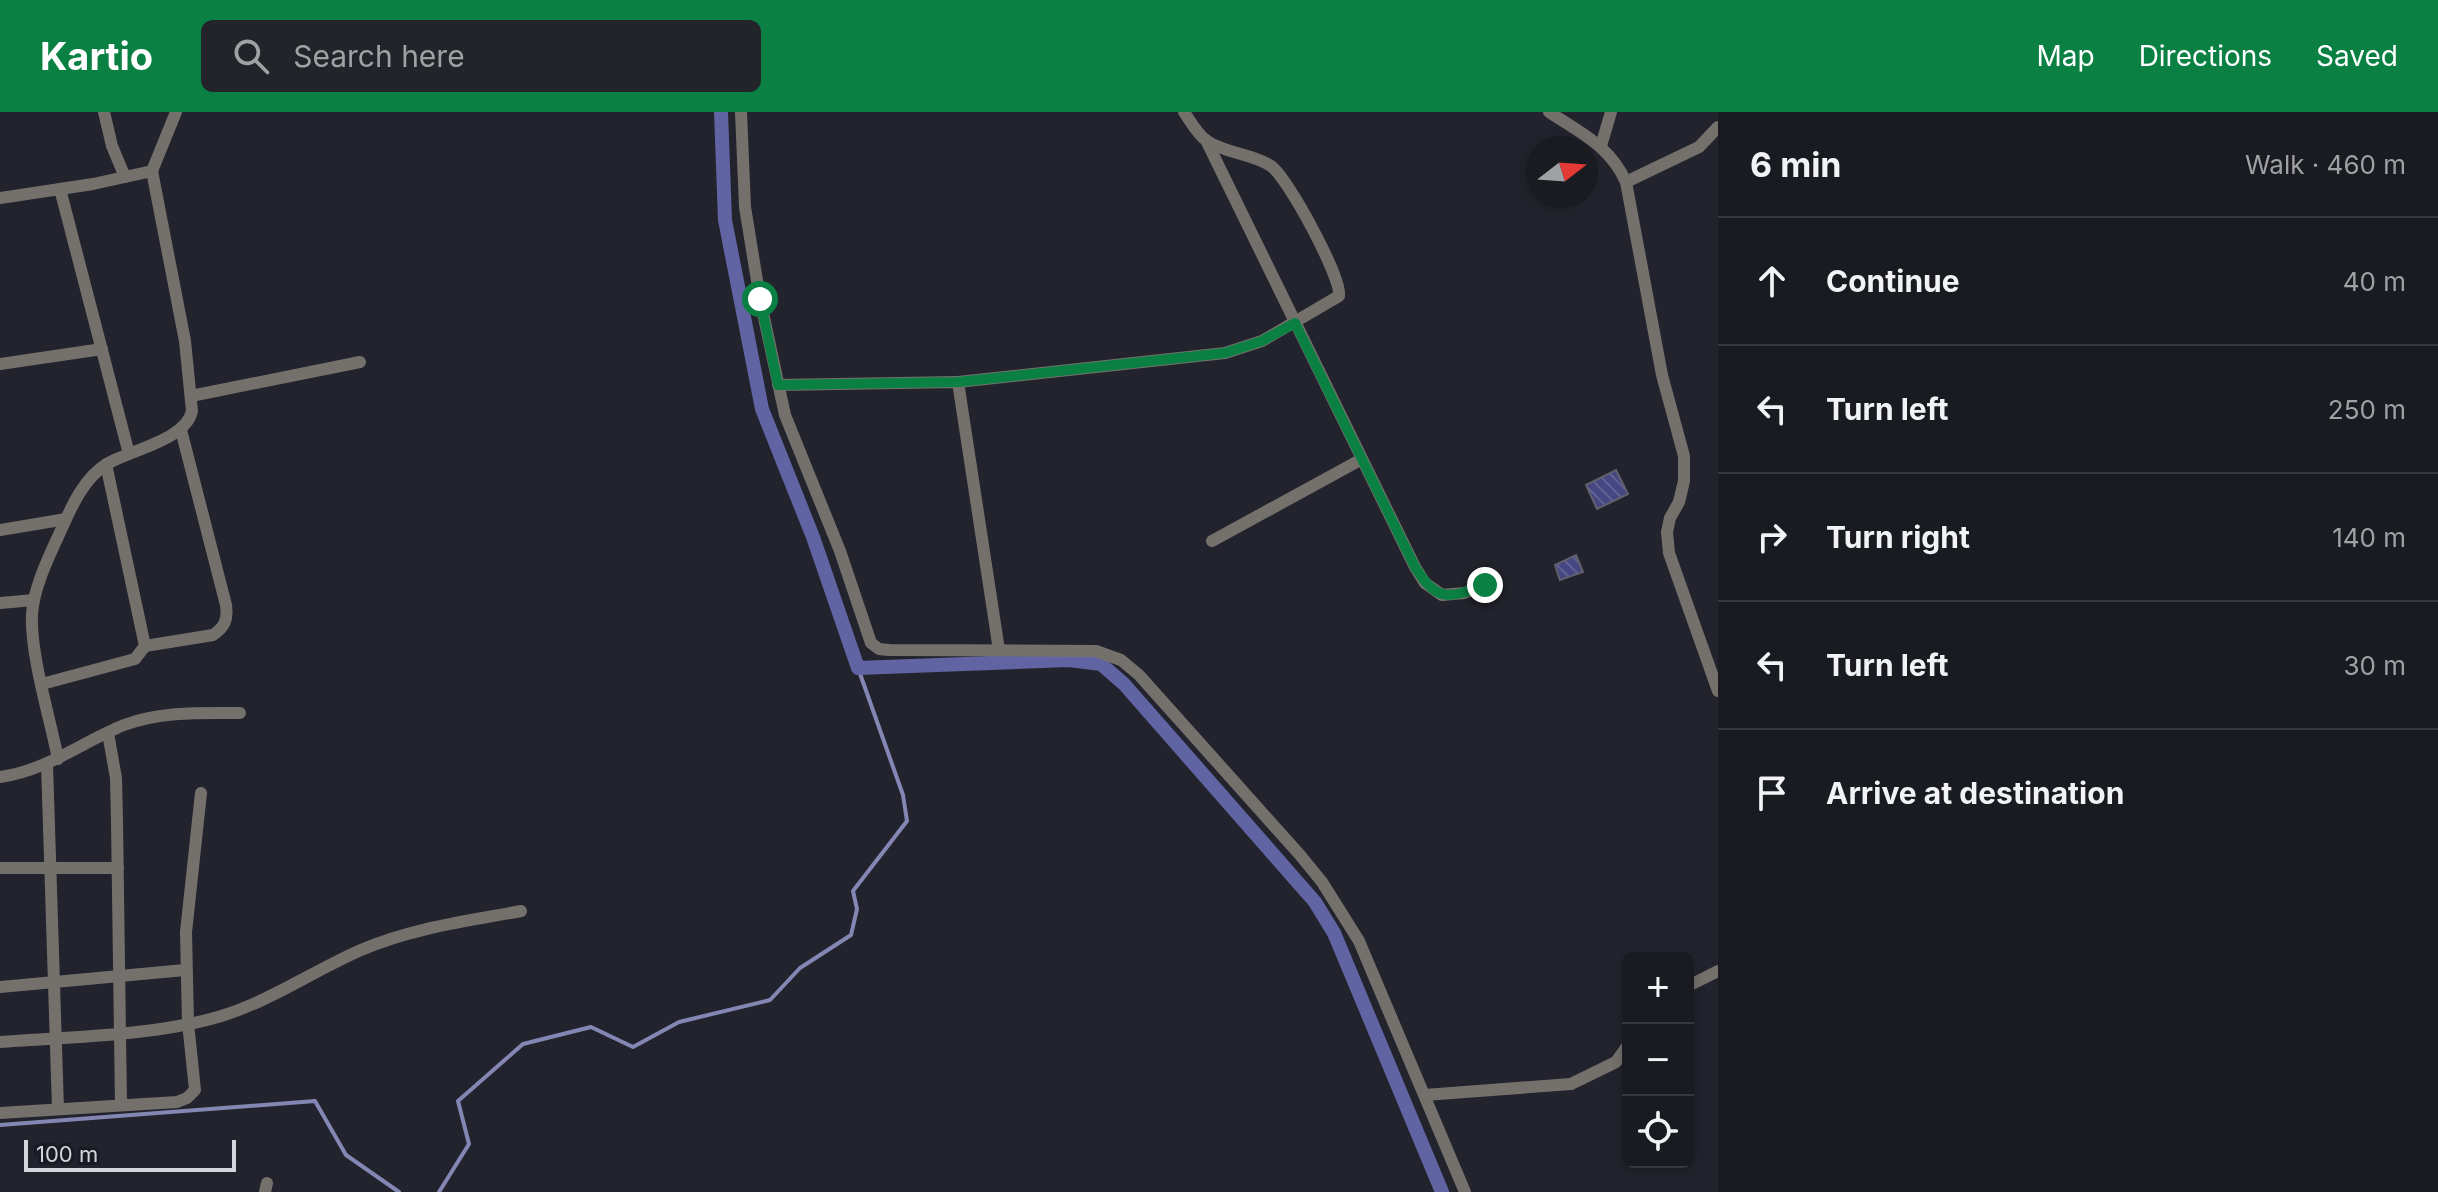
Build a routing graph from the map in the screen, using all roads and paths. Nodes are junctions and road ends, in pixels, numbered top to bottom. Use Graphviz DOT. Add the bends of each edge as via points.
graph roads {
  1 [pos="104,112"];
  2 [pos="176,112"];
  3 [pos="741,112"];
  4 [pos="1184,112"];
  5 [pos="1549,112"];
  6 [pos="1611,112"];
  7 [pos="1718,127"];
  8 [pos="1206,140"];
  9 [pos="1601,146"];
  10 [pos="152,171"];
  11 [pos="125,177"];
  12 [pos="1626,182"];
  13 [pos="60,189"];
  14 [pos="0,198"];
  15 [pos="1295,323"];
  16 [pos="102,349"];
  17 [pos="360,362"];
  18 [pos="0,364"];
  19 [pos="958,382"];
  20 [pos="778,385"];
  21 [pos="191,396"];
  22 [pos="181,430"];
  23 [pos="129,454"];
  24 [pos="1362,459"];
  25 [pos="106,464"];
  26 [pos="66,519"];
  27 [pos="0,530"];
  28 [pos="1212,541"];
  29 [pos="1485,585"];
  30 [pos="34,600"];
  31 [pos="0,603"];
  32 [pos="145,646"];
  33 [pos="999,650"];
  34 [pos="42,684"];
  35 [pos="1718,691"];
  36 [pos="240,713"];
  37 [pos="108,733"];
  38 [pos="53,761"];
  39 [pos="0,777"];
  40 [pos="201,793"];
  41 [pos="50,867"];
  42 [pos="0,868"];
  43 [pos="118,868"];
  44 [pos="521,911"];
  45 [pos="185,970"];
  46 [pos="1718,971"];
  47 [pos="120,975"];
  48 [pos="53,982"];
  49 [pos="1694,983"];
  50 [pos="0,987"];
  51 [pos="188,1023"];
  52 [pos="120,1033"];
  53 [pos="56,1038"];
  54 [pos="0,1042"];
  55 [pos="1622,1054"];
  56 [pos="1425,1095"];
  57 [pos="121,1105"];
  58 [pos="58,1109"];
  59 [pos="0,1113"];
  60 [pos="1465,1192"];
  1 -- 11 [label="street"];
  2 -- 10 [label="street"];
  3 -- 20 [label="street" via="745,207"];
  4 -- 8 [label="street"];
  5 -- 9 [label="street"];
  6 -- 9 [label="street"];
  7 -- 12 [label="street" via="1699,147"];
  8 -- 15 [label="street"];
  8 -- 15 [label="street" via="1273,168 1315,233 1341,293"];
  9 -- 12 [label="street" via="1617,162"];
  10 -- 11 [label="street"];
  10 -- 21 [label="street"];
  11 -- 13 [label="street"];
  12 -- 35 [label="street" via="1662,375 1684,456 1684,481 1667,532 1669,553"];
  13 -- 14 [label="street"];
  13 -- 16 [label="street"];
  15 -- 19 [label="street" via="1225,353"];
  15 -- 24 [label="street"];
  16 -- 18 [label="street"];
  16 -- 23 [label="street"];
  17 -- 21 [label="street"];
  19 -- 20 [label="street"];
  19 -- 33 [label="street"];
  20 -- 33 [label="street" via="795,446 835,538 871,643 889,650"];
  21 -- 22 [label="street" via="191,418"];
  22 -- 23 [label="street"];
  22 -- 32 [label="street" via="226,619 213,635"];
  23 -- 25 [label="street"];
  24 -- 28 [label="street"];
  24 -- 29 [label="street" via="1425,583 1450,596"];
  25 -- 26 [label="street" via="80,492"];
  25 -- 32 [label="street"];
  26 -- 27 [label="street"];
  26 -- 30 [label="street"];
  30 -- 31 [label="street"];
  30 -- 34 [label="street" via="33,641"];
  32 -- 34 [label="street" via="135,659"];
  33 -- 56 [label="street" via="1096,651 1121,660 1139,675 1322,882 1359,941"];
  34 -- 38 [label="street"];
  36 -- 37 [label="street" via="148,718"];
  37 -- 38 [label="street"];
  37 -- 43 [label="street" via="116,778"];
  38 -- 39 [label="street"];
  38 -- 41 [label="street"];
  40 -- 45 [label="street"];
  41 -- 42 [label="street"];
  41 -- 43 [label="street"];
  41 -- 48 [label="street"];
  43 -- 47 [label="street"];
  44 -- 51 [label="street" via="381,942 258,1001"];
  45 -- 47 [label="street"];
  45 -- 51 [label="street"];
  46 -- 49 [label="street"];
  47 -- 48 [label="street"];
  47 -- 52 [label="street"];
  48 -- 50 [label="street"];
  48 -- 53 [label="street"];
  51 -- 52 [label="street"];
  51 -- 57 [label="street" via="192,1095 177,1102"];
  52 -- 53 [label="street"];
  52 -- 57 [label="street"];
  53 -- 54 [label="street"];
  53 -- 58 [label="street"];
  55 -- 56 [label="street" via="1616,1062 1571,1084"];
  56 -- 60 [label="street"];
  57 -- 58 [label="street"];
  58 -- 59 [label="street"];
}
